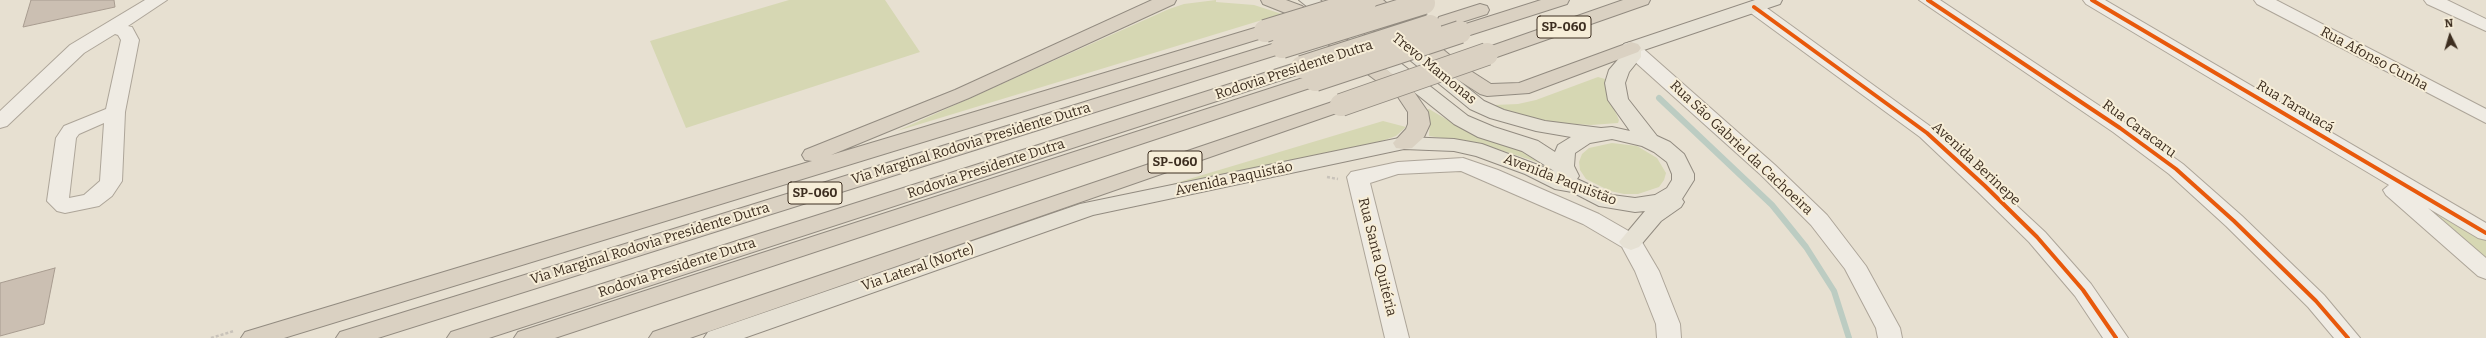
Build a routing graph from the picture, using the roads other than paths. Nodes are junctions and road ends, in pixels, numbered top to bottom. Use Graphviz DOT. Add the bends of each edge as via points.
graph roads {
  1 [pos="158,0"];
  2 [pos="1167,0"];
  3 [pos="1182,0"];
  4 [pos="1270,0"];
  5 [pos="1308,0"];
  6 [pos="1349,0"];
  7 [pos="1366,0"];
  8 [pos="1372,0"];
  9 [pos="1511,0"];
  10 [pos="1560,0"];
  11 [pos="1641,0"];
  12 [pos="1928,0"];
  13 [pos="2092,0"];
  14 [pos="2263,0"];
  15 [pos="2433,0"];
  16 [pos="1428,1"];
  17 [pos="1764,3"];
  18 [pos="1146,6"];
  19 [pos="2486,26"];
  20 [pos="113,27"];
  21 [pos="1453,27"];
  22 [pos="1631,48"];
  23 [pos="1309,73"];
  24 [pos="115,112"];
  25 [pos="2486,117"];
  26 [pos="0,122"];
  27 [pos="1598,134"];
  28 [pos="1649,141"];
  29 [pos="1404,143"];
  30 [pos="2357,158"];
  31 [pos="1563,166"];
  32 [pos="1577,186"];
  33 [pos="1676,193"];
  34 [pos="1120,203"];
  35 [pos="686,207"];
  36 [pos="2486,233"];
  37 [pos="1631,242"];
  38 [pos="2486,271"];
  39 [pos="254,338"];
  40 [pos="349,338"];
  41 [pos="460,338"];
  42 [pos="527,338"];
  43 [pos="662,338"];
  44 [pos="717,338"];
  45 [pos="1397,338"];
  46 [pos="1669,338"];
  47 [pos="1890,338"];
  48 [pos="2116,338"];
  49 [pos="2348,338"];
  1 -- 20 [label="street"];
  2 -- 18 [label="highway"];
  3 -- 18 [label="highway"];
  4 -- 29 [label="highway" via="1295,10 1405,93 1418,112 1419,124 1416,132"];
  5 -- 31 [label="main road, Trevo Mamonas" via="1462,120 1486,132 1530,146"];
  6 -- 27 [label="main road, Trevo Mamonas" via="1477,105 1497,114 1543,127"];
  7 -- 35 [label="highway, bridge"];
  8 -- 22 [label="highway" via="1456,70 1487,90 1522,89"];
  9 -- 21 [label="highway, Rodovia Presidente Dutra / SP-060"];
  10 -- 21 [label="highway, Rodovia Presidente Dutra / SP-060"];
  11 -- 43 [label="highway, SP-060, bridge"];
  12 -- 49 [label="street, Rua Caracaru" via="2114,123 2176,170 2234,221 2316,301"];
  13 -- 30 [label="street, Rua Tarauacá"];
  14 -- 25 [label="street, Rua Afonso Cunha"];
  15 -- 19 [label="street"];
  16 -- 40 [label="highway, Via Marginal Rodovia Presidente Dutra / SP-060, bridge"];
  17 -- 22 [label="main road"];
  17 -- 48 [label="street, Avenida Berinepe" via="1927,133 1980,181 2037,237 2072,278"];
  18 -- 35 [label="highway" via="962,94"];
  20 -- 24 [label="street" via="126,31 130,40"];
  20 -- 26 [label="street" via="77,49"];
  21 -- 23 [label="highway, Rodovia Presidente Dutra / SP-060, bridge"];
  22 -- 28 [label="main road" via="1631,57 1619,70 1615,89 1618,100"];
  22 -- 47 [label="street, Rua São Gabriel da Cachoeira" via="1768,170 1819,220 1855,266 1888,328"];
  23 -- 41 [label="highway, Rodovia Presidente Dutra / SP-060"];
  23 -- 42 [label="highway, Rodovia Presidente Dutra / SP-060"];
  27 -- 28 [label="main road, Trevo Mamonas" via="1620,134"];
  27 -- 31 [label="main road, Trevo Mamonas" via="1573,143 1566,150"];
  28 -- 33 [label="main road" via="1670,153 1680,166 1683,180"];
  29 -- 32 [label="main road, Avenida Paquistão" via="1454,145 1482,151 1533,169 1563,184"];
  29 -- 34 [label="main road, Avenida Paquistão"];
  30 -- 36 [label="street, Rua Tarauacá"];
  30 -- 38 [label="street"];
  31 -- 32 [label="main road, Trevo Mamonas"];
  32 -- 33 [label="main road, Avenida Paquistão" via="1596,197 1624,205 1661,202"];
  33 -- 37 [label="main road" via="1672,205 1653,216"];
  34 -- 44 [label="main road, Via Lateral (Norte)" via="1088,209"];
  35 -- 39 [label="highway"];
  37 -- 45 [label="street, Rua Santa Quitéria" via="1591,219 1463,164 1398,168 1358,178"];
  37 -- 46 [label="street" via="1647,271 1668,324"];
}
